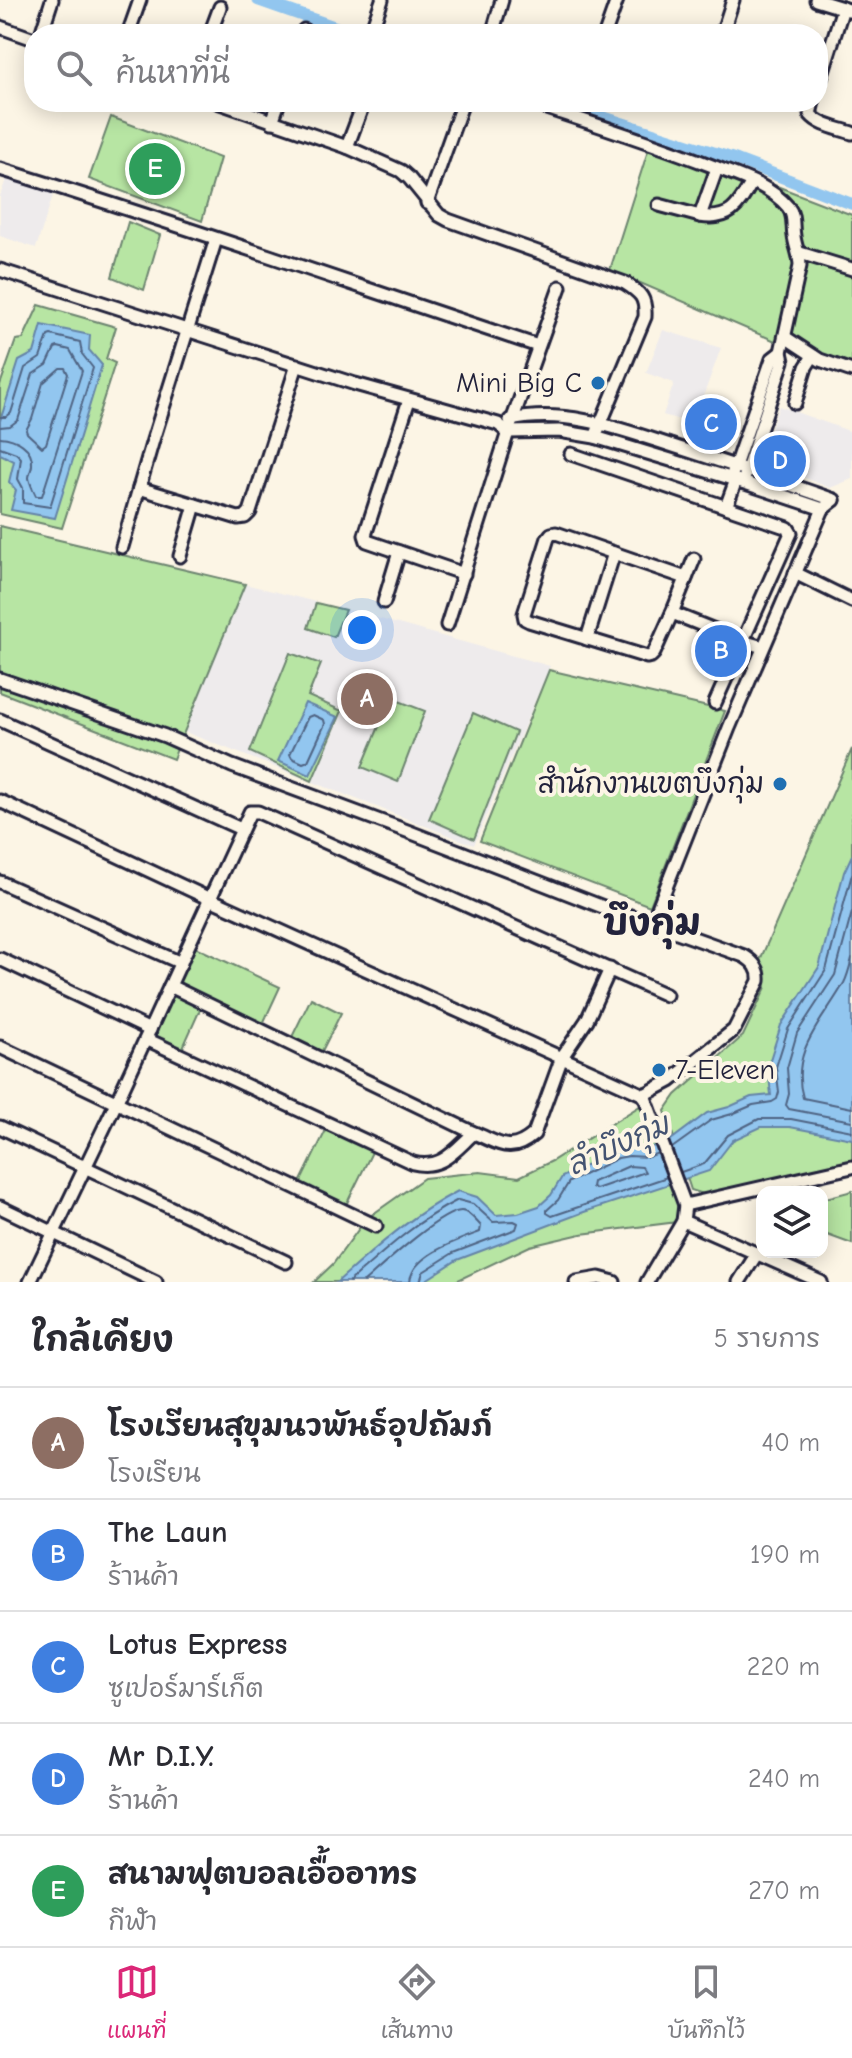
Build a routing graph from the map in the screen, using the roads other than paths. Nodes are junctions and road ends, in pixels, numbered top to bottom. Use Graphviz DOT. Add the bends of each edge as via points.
graph roads {
  1 [pos="52,0"];
  2 [pos="140,0"];
  3 [pos="382,0"];
  4 [pos="502,0"];
  5 [pos="617,0"];
  6 [pos="733,0"];
  7 [pos="816,0"];
  8 [pos="220,7"];
  9 [pos="850,9"];
  10 [pos="374,23"];
  11 [pos="44,24"];
  12 [pos="132,24"];
  13 [pos="214,24"];
  14 [pos="495,24"];
  15 [pos="609,24"];
  16 [pos="725,24"];
  17 [pos="0,27"];
  18 [pos="24,35"];
  19 [pos="828,63"];
  20 [pos="244,112"];
  21 [pos="276,112"];
  22 [pos="360,112"];
  23 [pos="459,112"];
  24 [pos="559,112"];
  25 [pos="810,112"];
  26 [pos="272,122"];
  27 [pos="852,133"];
  28 [pos="347,147"];
  29 [pos="717,168"];
  30 [pos="0,169"];
  31 [pos="752,182"];
  32 [pos="427,203"];
  33 [pos="659,205"];
  34 [pos="700,216"];
  35 [pos="216,239"];
  36 [pos="800,253"];
  37 [pos="852,269"];
  38 [pos="0,270"];
  39 [pos="560,287"];
  40 [pos="187,331"];
  41 [pos="785,337"];
  42 [pos="538,346"];
  43 [pos="781,352"];
  44 [pos="813,356"];
  45 [pos="297,365"];
  46 [pos="852,371"];
  47 [pos="409,400"];
  48 [pos="795,403"];
  49 [pos="756,406"];
  50 [pos="768,411"];
  51 [pos="513,419"];
  52 [pos="602,423"];
  53 [pos="503,428"];
  54 [pos="595,437"];
  55 [pos="687,451"];
  56 [pos="571,454"];
  57 [pos="683,464"];
  58 [pos="735,466"];
  59 [pos="748,469"];
  60 [pos="736,480"];
  61 [pos="139,488"];
  62 [pos="195,505"];
  63 [pos="726,507"];
  64 [pos="823,509"];
  65 [pos="122,547"];
  66 [pos="399,552"];
  67 [pos="614,553"];
  68 [pos="180,556"];
  69 [pos="694,559"];
  70 [pos="795,573"];
  71 [pos="464,574"];
  72 [pos="686,578"];
  73 [pos="852,601"];
  74 [pos="384,602"];
  75 [pos="672,613"];
  76 [pos="447,625"];
  77 [pos="587,639"];
  78 [pos="742,641"];
  79 [pos="763,647"];
  80 [pos="0,679"];
  81 [pos="715,703"];
  82 [pos="0,720"];
  83 [pos="0,801"];
  84 [pos="241,829"];
  85 [pos="0,882"];
  86 [pos="210,899"];
  87 [pos="652,923"];
  88 [pos="0,959"];
  89 [pos="181,963"];
  90 [pos="610,969"];
  91 [pos="170,986"];
  92 [pos="666,995"];
  93 [pos="148,1034"];
  94 [pos="0,1047"];
  95 [pos="562,1057"];
  96 [pos="644,1095"];
  97 [pos="116,1103"];
  98 [pos="0,1127"];
  99 [pos="474,1133"];
  100 [pos="83,1167"];
  101 [pos="852,1167"];
  102 [pos="685,1205"];
  103 [pos="0,1207"];
  104 [pos="683,1221"];
  105 [pos="376,1226"];
  106 [pos="53,1233"];
  107 [pos="756,1255"];
  108 [pos="763,1258"];
  109 [pos="286,1262"];
  110 [pos="30,1282"];
  111 [pos="156,1282"];
  112 [pos="576,1282"];
  113 [pos="614,1282"];
  114 [pos="647,1282"];
  115 [pos="739,1282"];
  116 [pos="821,1282"];
  1 -- 11 [label="street"];
  2 -- 12 [label="street"];
  3 -- 10 [label="street"];
  4 -- 14 [label="street"];
  5 -- 15 [label="street"];
  6 -- 16 [label="street"];
  7 -- 9 [label="street"];
  8 -- 13 [label="street"];
  9 -- 19 [label="street"];
  17 -- 18 [label="street"];
  20 -- 26 [label="street"];
  21 -- 26 [label="street"];
  22 -- 28 [label="street"];
  23 -- 32 [label="street"];
  24 -- 29 [label="street"];
  25 -- 27 [label="street" via="818,122"];
  26 -- 28 [label="street"];
  28 -- 32 [label="street" via="401,171"];
  29 -- 31 [label="street"];
  29 -- 34 [label="street"];
  30 -- 35 [label="street"];
  31 -- 34 [label="street" via="725,216"];
  31 -- 36 [label="street" via="789,208"];
  32 -- 52 [label="street" via="448,220 639,292 646,304 645,317"];
  33 -- 34 [label="street"];
  35 -- 40 [label="street"];
  35 -- 42 [label="street"];
  36 -- 37 [label="street"];
  36 -- 41 [label="street"];
  38 -- 40 [label="street"];
  39 -- 42 [label="street"];
  40 -- 45 [label="street"];
  40 -- 61 [label="street"];
  41 -- 43 [label="street"];
  41 -- 44 [label="street"];
  42 -- 51 [label="street"];
  43 -- 49 [label="street" via="772,359"];
  43 -- 50 [label="street"];
  44 -- 46 [label="street"];
  44 -- 48 [label="street"];
  45 -- 47 [label="street"];
  45 -- 62 [label="street" via="250,512 238,518"];
  47 -- 53 [label="street"];
  47 -- 66 [label="street" via="365,535 367,541"];
  49 -- 50 [label="street"];
  49 -- 58 [label="street"];
  50 -- 59 [label="street"];
  51 -- 52 [label="street" via="563,417"];
  51 -- 53 [label="street"];
  52 -- 54 [label="street"];
  52 -- 55 [label="street"];
  53 -- 54 [label="street"];
  53 -- 71 [label="street"];
  54 -- 57 [label="street"];
  55 -- 57 [label="street"];
  55 -- 58 [label="street"];
  56 -- 63 [label="street"];
  57 -- 60 [label="street"];
  58 -- 59 [label="street"];
  58 -- 60 [label="street"];
  59 -- 60 [label="street"];
  59 -- 64 [label="street" via="834,500"];
  60 -- 63 [label="street"];
  60 -- 64 [label="street"];
  61 -- 62 [label="street"];
  61 -- 65 [label="street"];
  62 -- 68 [label="street"];
  63 -- 78 [label="street" via="791,533"];
  64 -- 70 [label="street"];
  66 -- 71 [label="street"];
  66 -- 74 [label="street"];
  67 -- 72 [label="street"];
  67 -- 77 [label="street"];
  67 -- 77 [label="street" via="551,534 524,608 529,621"];
  69 -- 72 [label="street"];
  70 -- 73 [label="street"];
  70 -- 79 [label="street"];
  71 -- 76 [label="street"];
  72 -- 75 [label="street"];
  75 -- 77 [label="street" via="651,656"];
  75 -- 78 [label="street"];
  78 -- 79 [label="street"];
  78 -- 81 [label="street"];
  79 -- 87 [label="street"];
  80 -- 87 [label="street" via="165,736 256,776"];
  82 -- 84 [label="street"];
  83 -- 86 [label="street"];
  84 -- 86 [label="street"];
  84 -- 90 [label="street" via="250,812 258,812"];
  85 -- 89 [label="street"];
  86 -- 89 [label="street"];
  86 -- 95 [label="street"];
  87 -- 96 [label="street" via="744,956 753,961 759,981 734,1030"];
  88 -- 93 [label="street"];
  89 -- 91 [label="street"];
  90 -- 92 [label="street"];
  90 -- 95 [label="street" via="587,1020"];
  91 -- 93 [label="street"];
  91 -- 99 [label="street"];
  93 -- 97 [label="street"];
  93 -- 99 [label="street" via="413,1163 440,1162"];
  94 -- 97 [label="street"];
  95 -- 96 [label="street"];
  95 -- 99 [label="street" via="534,1134 525,1142 509,1147"];
  96 -- 102 [label="street"];
  97 -- 100 [label="street"];
  97 -- 105 [label="street"];
  98 -- 100 [label="street"];
  100 -- 106 [label="street"];
  100 -- 109 [label="street"];
  101 -- 102 [label="street"];
  102 -- 104 [label="street"];
  103 -- 106 [label="street"];
  104 -- 107 [label="street"];
  104 -- 114 [label="street"];
  106 -- 110 [label="street"];
  106 -- 111 [label="street"];
  107 -- 115 [label="street"];
  108 -- 116 [label="street"];
  112 -- 113 [label="street"];
}
